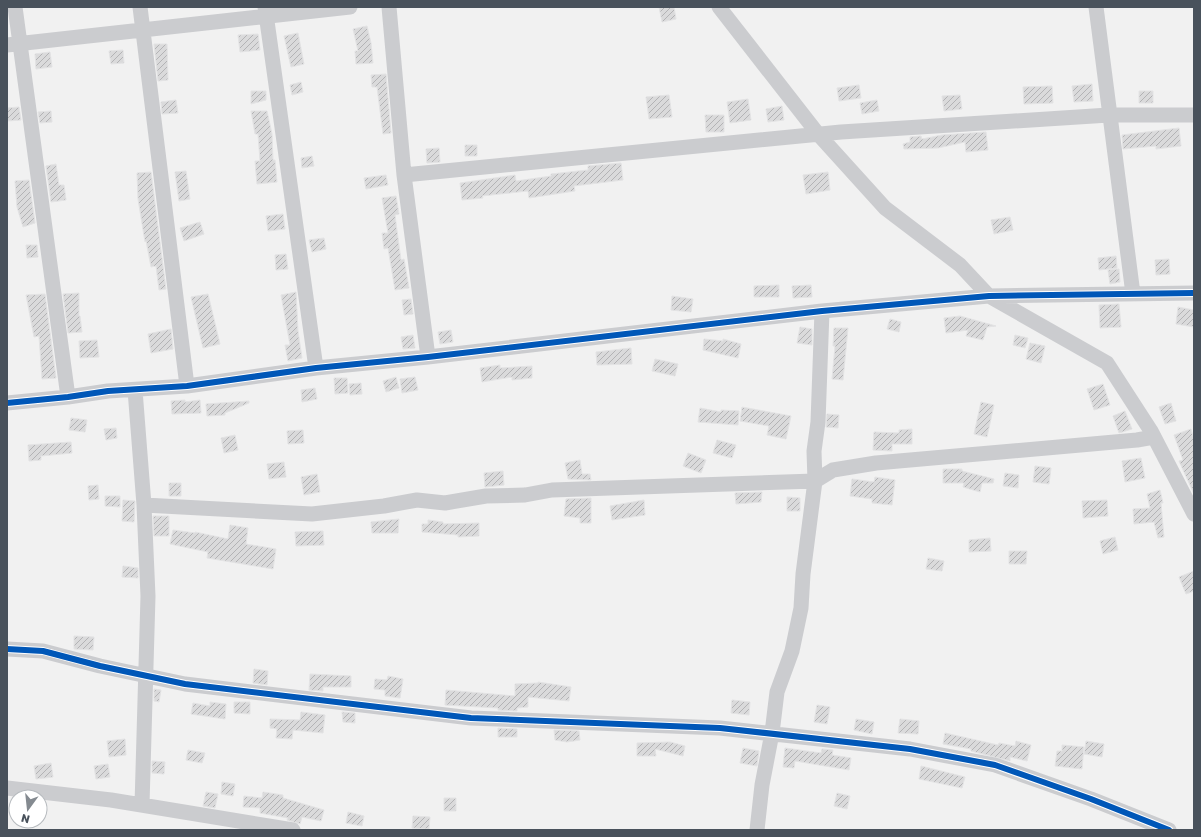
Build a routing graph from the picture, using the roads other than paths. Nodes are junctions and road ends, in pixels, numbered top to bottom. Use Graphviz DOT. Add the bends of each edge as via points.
graph roads {
  1 [pos="15,7"];
  2 [pos="140,7"];
  3 [pos="350,7"];
  4 [pos="390,7"];
  5 [pos="718,7"];
  6 [pos="1096,7"];
  7 [pos="266,12"];
  8 [pos="143,30"];
  9 [pos="13,44"];
  10 [pos="1109,115"];
  11 [pos="1194,115"];
  12 [pos="818,134"];
  13 [pos="404,175"];
  14 [pos="1194,293"];
  15 [pos="1134,294"];
  16 [pos="989,296"];
  17 [pos="822,311"];
  18 [pos="428,357"];
  19 [pos="316,368"];
  20 [pos="187,386"];
  21 [pos="135,390"];
  22 [pos="68,397"];
  23 [pos="7,403"];
  24 [pos="1154,437"];
  25 [pos="815,481"];
  26 [pos="144,505"];
  27 [pos="1194,514"];
  28 [pos="7,649"];
  29 [pos="147,676"];
  30 [pos="772,733"];
  31 [pos="7,788"];
  32 [pos="142,805"];
  33 [pos="293,830"];
  34 [pos="757,830"];
  35 [pos="1169,830"];
  1 -- 9 [label="street"];
  2 -- 8 [label="street"];
  3 -- 7 [label="street"];
  4 -- 13 [label="street"];
  5 -- 12 [label="street"];
  6 -- 10 [label="street"];
  7 -- 8 [label="street"];
  7 -- 19 [label="street"];
  8 -- 9 [label="street"];
  8 -- 20 [label="street"];
  9 -- 22 [label="street"];
  10 -- 11 [label="street"];
  10 -- 12 [label="street"];
  10 -- 15 [label="street"];
  12 -- 13 [label="street"];
  12 -- 16 [label="street" via="884,208 960,265"];
  13 -- 18 [label="street"];
  14 -- 15 [label="street"];
  15 -- 16 [label="street"];
  16 -- 17 [label="street"];
  16 -- 24 [label="street" via="1107,363"];
  17 -- 18 [label="street"];
  17 -- 25 [label="street" via="818,422 814,450"];
  18 -- 19 [label="street"];
  19 -- 20 [label="street"];
  20 -- 21 [label="street"];
  21 -- 22 [label="street"];
  21 -- 26 [label="street"];
  22 -- 23 [label="street"];
  24 -- 25 [label="street" via="876,463 833,470"];
  24 -- 27 [label="street"];
  25 -- 26 [label="street" via="552,490 525,495 486,496 446,503 417,500 312,514"];
  25 -- 30 [label="street" via="801,608 792,651 777,692"];
  26 -- 29 [label="street" via="148,596"];
  28 -- 29 [label="street" via="43,650"];
  29 -- 30 [label="street" via="184,684 472,718 720,728"];
  29 -- 32 [label="street"];
  30 -- 34 [label="street"];
  30 -- 35 [label="street" via="910,749 995,765"];
  31 -- 32 [label="street"];
  32 -- 33 [label="street"];
}
